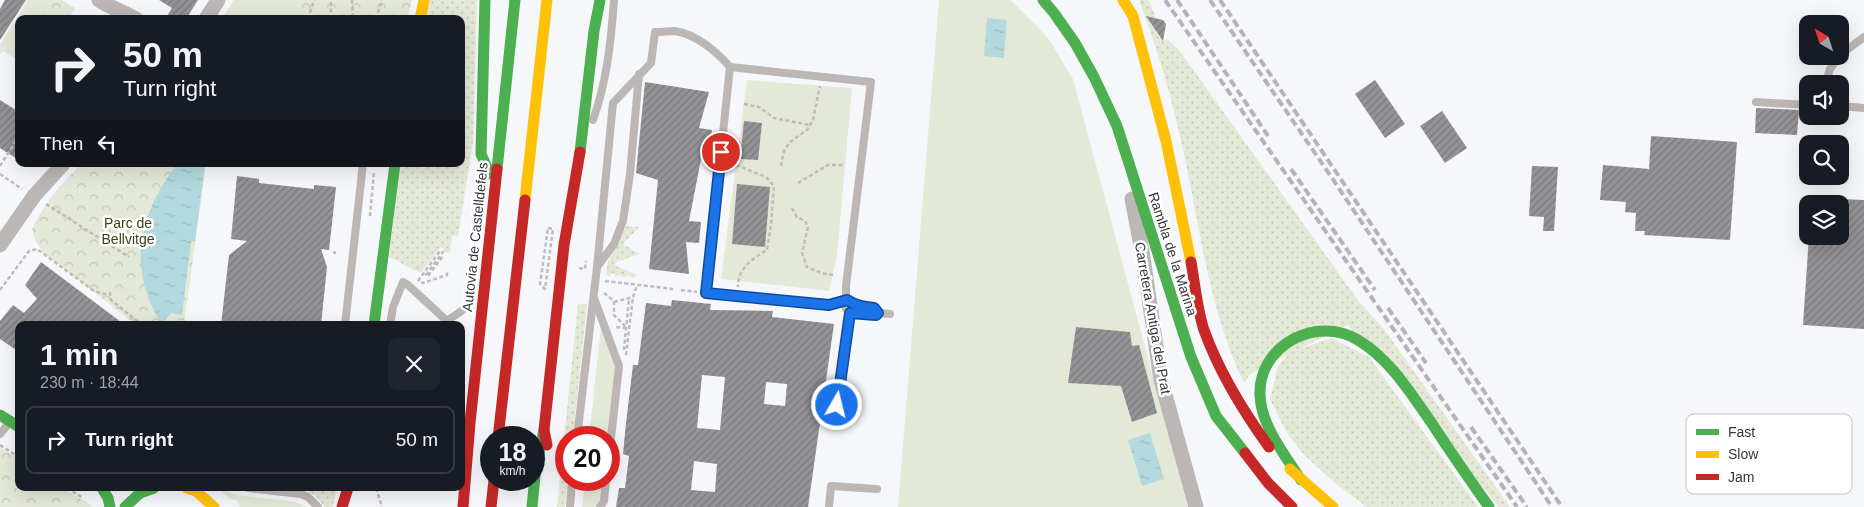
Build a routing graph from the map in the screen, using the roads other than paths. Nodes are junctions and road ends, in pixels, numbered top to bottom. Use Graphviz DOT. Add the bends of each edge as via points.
graph roads {
  1 [pos="218,0"];
  2 [pos="424,0"];
  3 [pos="485,0"];
  4 [pos="515,0"];
  5 [pos="547,0"];
  6 [pos="600,0"];
  7 [pos="614,0"];
  8 [pos="1043,0"];
  9 [pos="1123,0"];
  10 [pos="110,9"];
  11 [pos="129,15"];
  12 [pos="209,15"];
  13 [pos="421,15"];
  14 [pos="513,23"];
  15 [pos="1864,37"];
  16 [pos="1849,49"];
  17 [pos="730,67"];
  18 [pos="640,74"];
  19 [pos="1756,102"];
  20 [pos="1799,104"];
  21 [pos="1849,107"];
  22 [pos="1864,108"];
  23 [pos="1117,126"];
  24 [pos="481,154"];
  25 [pos="580,155"];
  26 [pos="59,167"];
  27 [pos="363,167"];
  28 [pos="394,167"];
  29 [pos="479,173"];
  30 [pos="496,186"];
  31 [pos="0,245"];
  32 [pos="597,267"];
  33 [pos="593,295"];
  34 [pos="847,300"];
  35 [pos="464,304"];
  36 [pos="850,313"];
  37 [pos="878,313"];
  38 [pos="890,314"];
  39 [pos="345,321"];
  40 [pos="374,321"];
  41 [pos="391,321"];
  42 [pos="444,321"];
  43 [pos="448,321"];
  44 [pos="462,321"];
  45 [pos="0,415"];
  46 [pos="834,422"];
  47 [pos="15,425"];
  48 [pos="499,426"];
  49 [pos="544,426"];
  50 [pos="578,426"];
  51 [pos="612,426"];
  52 [pos="0,434"];
  53 [pos="545,435"];
  54 [pos="465,476"];
  55 [pos="1300,480"];
  56 [pos="545,483"];
  57 [pos="877,489"];
  58 [pos="104,491"];
  59 [pos="146,491"];
  60 [pos="196,491"];
  61 [pos="289,491"];
  62 [pos="347,491"];
  63 [pos="458,491"];
  64 [pos="464,491"];
  65 [pos="492,491"];
  66 [pos="534,491"];
  67 [pos="544,491"];
  68 [pos="571,491"];
  69 [pos="605,491"];
  70 [pos="544,499"];
  71 [pos="110,507"];
  72 [pos="125,507"];
  73 [pos="214,507"];
  74 [pos="318,507"];
  75 [pos="342,507"];
  76 [pos="462,507"];
  77 [pos="490,507"];
  78 [pos="532,507"];
  79 [pos="570,507"];
  80 [pos="600,507"];
  81 [pos="829,507"];
  82 [pos="1196,507"];
  83 [pos="1292,507"];
  84 [pos="1333,507"];
  85 [pos="1489,507"];
  1 -- 12 [label="street"];
  2 -- 13 [label="main road"];
  3 -- 24 [label="main road"];
  4 -- 14 [label="main road, Autovia de Castelldefels"];
  5 -- 48 [label="main road"];
  6 -- 25 [label="main road"];
  7 -- 25 [label="lane" via="608,63 598,105"];
  8 -- 23 [label="main road, Rambla de la Marina" via="1056,13 1078,50"];
  9 -- 55 [label="main road, Rambla de la Marina" via="1133,16 1166,141 1204,329 1249,419"];
  10 -- 11 [label="street"];
  14 -- 24 [label="main road" via="496,46"];
  14 -- 30 [label="main road, Autovia de Castelldefels"];
  15 -- 16 [label="lane"];
  17 -- 18 [label="lane" via="720,55 691,36 656,32 651,63"];
  17 -- 34 [label="lane" via="871,82 846,286"];
  17 -- 34 [label="lane" via="706,293 829,305"];
  18 -- 32 [label="lane" via="623,221 614,244"];
  18 -- 32 [label="lane" via="613,103"];
  19 -- 20 [label="lane"];
  21 -- 22 [label="lane"];
  23 -- 82 [label="street, Carretera Antiga del Prat" via="1142,251 1161,380"];
  23 -- 83 [label="main road, Rambla de la Marina" via="1190,357 1216,416 1268,483"];
  24 -- 29 [label="main road"];
  24 -- 30 [label="main road"];
  25 -- 49 [label="main road" via="564,246"];
  26 -- 31 [label="street" via="34,196"];
  27 -- 39 [label="lane"];
  28 -- 40 [label="main road"];
  30 -- 54 [label="main road, Autovia de Castelldefels"];
  32 -- 33 [label="lane"];
  33 -- 50 [label="lane"];
  33 -- 51 [label="lane" via="619,366"];
  34 -- 36 [label="lane" via="846,309"];
  34 -- 37 [label="lane" via="874,308"];
  35 -- 43 [label="lane"];
  35 -- 44 [label="main road"];
  36 -- 37 [label="lane"];
  36 -- 46 [label="lane"];
  37 -- 38 [label="lane"];
  41 -- 42 [label="lane" via="403,282"];
  45 -- 47 [label="main road"];
  47 -- 52 [label="lane"];
  53 -- 56 [label="main road" via="549,454"];
  55 -- 84 [label="main road, Rambla de la Marina"];
  55 -- 85 [label="main road" via="1264,417 1260,396 1262,379 1273,354 1289,340 1316,330 1334,330 1365,344 1381,358"];
  57 -- 81 [label="lane" via="832,486"];
  58 -- 71 [label="main road"];
  59 -- 72 [label="main road"];
  60 -- 73 [label="main road"];
  61 -- 74 [label="lane" via="308,497"];
  62 -- 75 [label="main road"];
  63 -- 76 [label="main road"];
  64 -- 76 [label="main road, Autovia de Castelldefels"];
  65 -- 77 [label="main road"];
  66 -- 78 [label="main road"];
  67 -- 70 [label="main road"];
  68 -- 79 [label="lane"];
  69 -- 80 [label="lane"];
}
